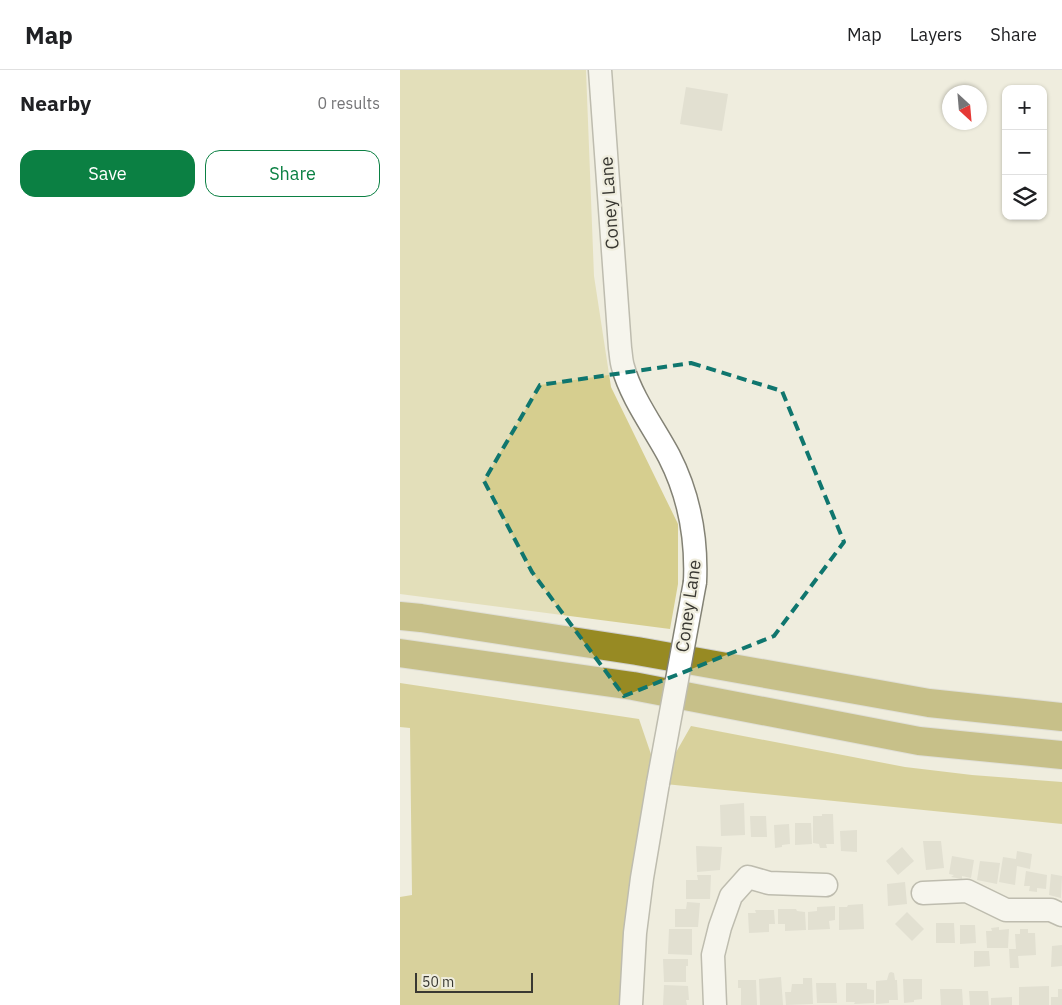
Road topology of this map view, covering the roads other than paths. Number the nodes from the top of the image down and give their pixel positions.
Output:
1 (600, 70) edge
2 (400, 616) edge
3 (400, 653) edge
4 (1062, 717) edge
5 (1062, 755) edge
6 (826, 884) dead end
7 (923, 893) dead end
8 (1062, 916) edge
9 (631, 1005) edge
10 (715, 1005) edge

1 - 9 street, Coney Lane, bridge
2 - 4 highway
3 - 5 highway
6 - 10 street
7 - 8 street

